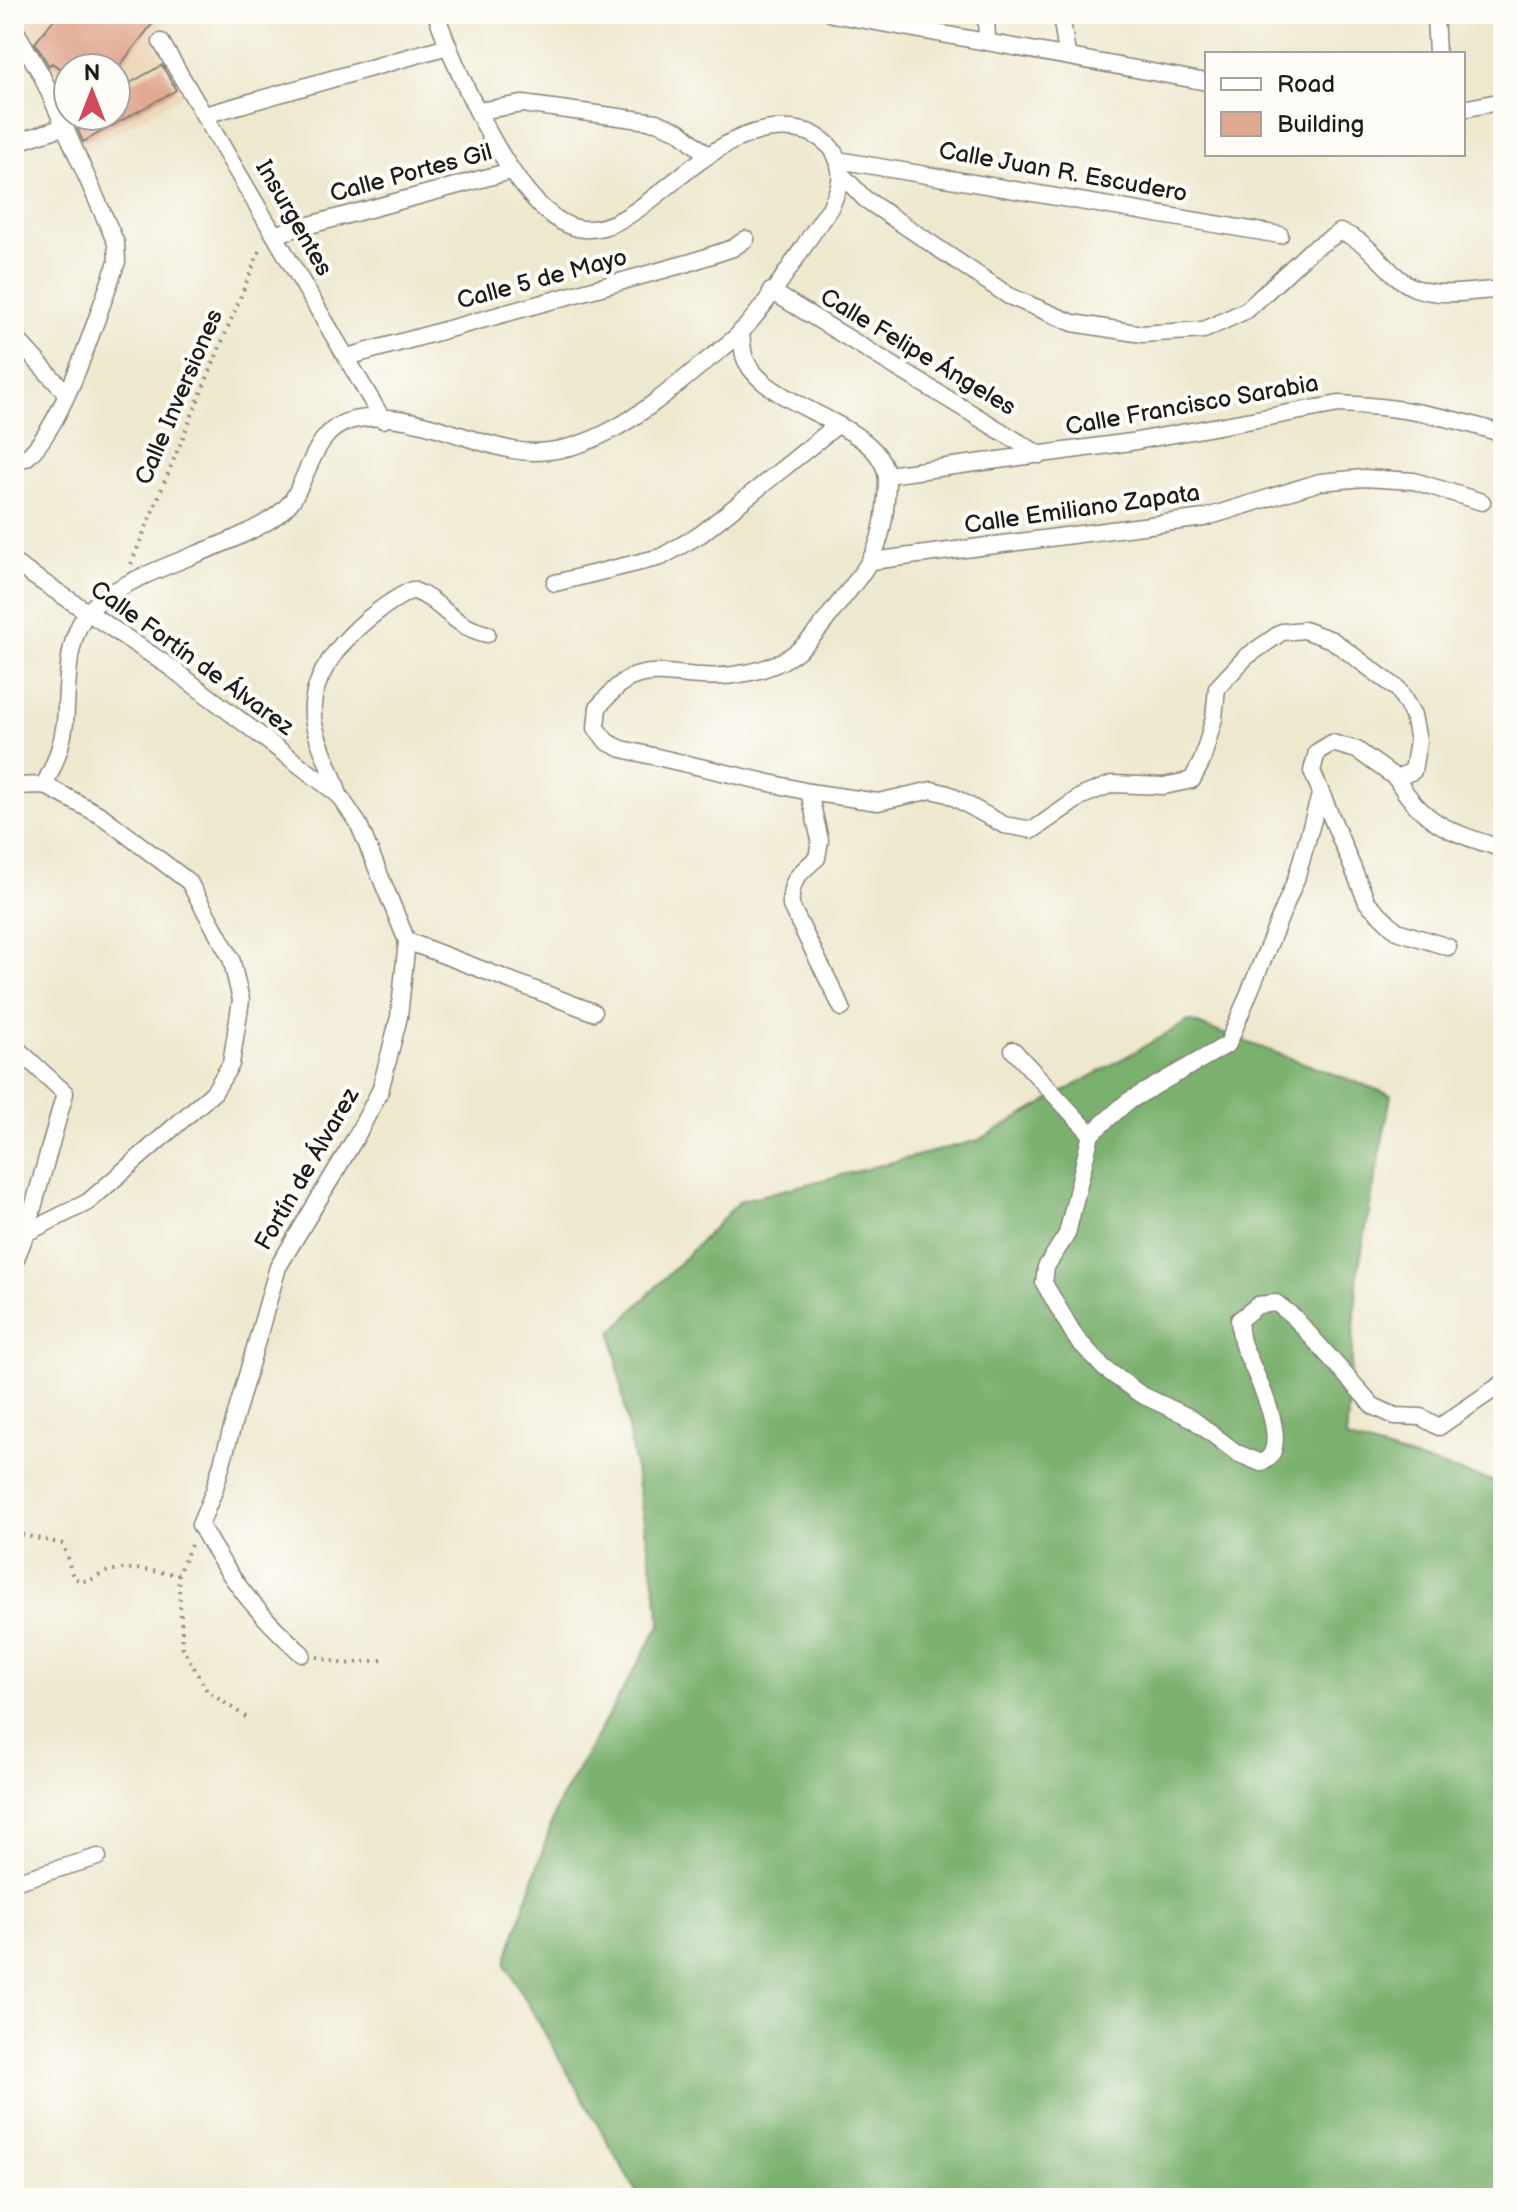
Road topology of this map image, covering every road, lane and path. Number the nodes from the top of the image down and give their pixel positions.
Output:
1 (436, 14) edge
2 (832, 14) edge
3 (986, 14) edge
4 (1061, 14) edge
5 (1435, 14) edge
6 (14, 28) edge
7 (987, 41) junction
8 (161, 42) dead end
9 (448, 46) junction
10 (1437, 52) edge
11 (1067, 55) junction
12 (1205, 82) edge
13 (52, 100) edge
14 (1503, 101) edge
15 (1465, 109) edge
16 (478, 111) junction
17 (205, 115) junction
18 (52, 131) edge
19 (69, 132) edge
20 (14, 143) edge
21 (706, 154) junction
22 (840, 168) junction
23 (511, 171) junction
24 (276, 234) junction
25 (1280, 235) dead end
26 (746, 239) dead end
27 (1503, 289) edge
28 (771, 291) junction
29 (741, 331) junction
30 (14, 336) edge
31 (347, 357) junction
32 (66, 393) junction
33 (383, 420) junction
34 (836, 426) junction
35 (1503, 434) edge
36 (1040, 455) junction
37 (14, 456) edge
38 (887, 475) junction
39 (1482, 502) dead end
40 (872, 561) junction
41 (14, 563) edge
42 (130, 583) junction
43 (555, 583) dead end
44 (88, 612) junction
45 (487, 634) dead end
46 (1396, 778) junction
47 (44, 785) junction
48 (14, 786) edge
49 (809, 792) junction
50 (339, 795) junction
51 (1320, 795) junction
52 (1503, 849) edge
53 (407, 941) junction
54 (1448, 947) dead end
55 (842, 1008) dead end
56 (593, 1012) dead end
57 (14, 1046) edge
58 (1013, 1050) dead end
59 (1091, 1134) junction
60 (26, 1233) junction
61 (14, 1264) edge
62 (1503, 1383) edge
63 (200, 1525) junction
64 (14, 1533) edge
65 (178, 1574) junction
66 (302, 1654) joint
67 (382, 1660) dead end
68 (246, 1717) dead end
69 (98, 1857) dead end
70 (14, 1882) edge

1 - 9 street
2 - 7 street
3 - 7 street
4 - 11 street
5 - 10 street
6 - 13 street
7 - 11 street
8 - 17 street, Insurgentes
9 - 16 street
9 - 17 street
11 - 12 street
14 - 15 street
16 - 21 street
16 - 23 street
17 - 24 street, Insurgentes
18 - 20 street
19 - 32 street
21 - 22 street
21 - 23 street
22 - 25 street, Calle Juan R. Escudero
22 - 27 street
22 - 28 street
23 - 24 street, Calle Portes Gil
24 - 31 street, Insurgentes
24 - 42 path, Calle Inversiones
26 - 31 street, Calle 5 de Mayo
28 - 29 street
28 - 36 street, Calle Felipe Ángeles
29 - 33 street
29 - 34 street
30 - 32 street
31 - 33 street, Insurgentes
32 - 37 street
33 - 42 street
34 - 38 street
34 - 43 street
35 - 36 street, Calle Francisco Sarabia
36 - 38 street, Calle Francisco Sarabia
38 - 40 street
39 - 40 street, Calle Emiliano Zapata
40 - 49 street
41 - 44 street, Calle Fortín de Álvarez
42 - 44 street
44 - 47 street
44 - 50 street, Calle Fortín de Álvarez
45 - 50 street
46 - 49 street
46 - 51 street
46 - 52 street
47 - 48 street
47 - 60 street
49 - 55 street
50 - 53 street, Fortín de Álvarez
51 - 54 street
51 - 59 street
53 - 56 street
53 - 63 street, Fortín de Álvarez
57 - 60 street
58 - 59 street
59 - 62 street
60 - 61 street
63 - 65 path
63 - 66 street
64 - 65 path
65 - 68 path
66 - 67 path
69 - 70 street

